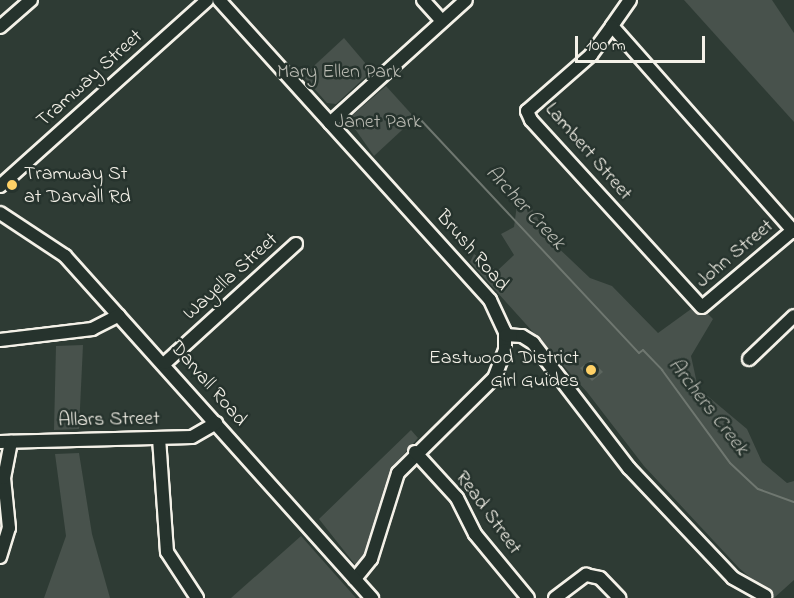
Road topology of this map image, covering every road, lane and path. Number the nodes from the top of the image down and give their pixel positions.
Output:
1 (31, 0) edge
2 (207, 0) edge
3 (219, 0) edge
4 (423, 0) edge
5 (466, 0) edge
6 (630, 0) edge
7 (442, 21) junction
8 (612, 26) junction
9 (0, 27) edge
10 (330, 123) junction
11 (0, 186) edge
12 (0, 213) edge
13 (793, 232) edge
14 (296, 244) dead end
15 (702, 307) joint
16 (119, 315) junction
17 (794, 316) edge
18 (506, 335) junction
19 (0, 339) edge
20 (748, 358) dead end
21 (165, 363) junction
22 (216, 423) junction
23 (159, 438) junction
24 (6, 442) edge
25 (415, 452) junction
26 (2, 483) edge
27 (0, 557) edge
28 (355, 579) junction
29 (765, 596) dead end
30 (197, 598) edge
31 (372, 598) edge
32 (528, 598) edge
33 (555, 598) edge
34 (619, 598) edge

1 - 9 street
2 - 11 street, Tramway Street
3 - 10 street, Brush Road
4 - 7 street
5 - 7 street
6 - 8 street
7 - 10 street
8 - 13 street
8 - 15 street, Lambert Street
10 - 18 street, Brush Road
12 - 16 street, Darvall Road
13 - 15 street, John Street
14 - 21 street, Wayella Street
16 - 19 street
16 - 21 street, Darvall Road
17 - 20 street
18 - 25 street
18 - 29 street
21 - 22 street, Darvall Road
22 - 23 street, Allars Street
22 - 28 street, Darvall Road
23 - 24 street, Allars Street
23 - 30 street
24 - 26 street
25 - 28 street
25 - 32 street, Read Street
26 - 27 street
28 - 31 street, Darvall Road
33 - 34 street

